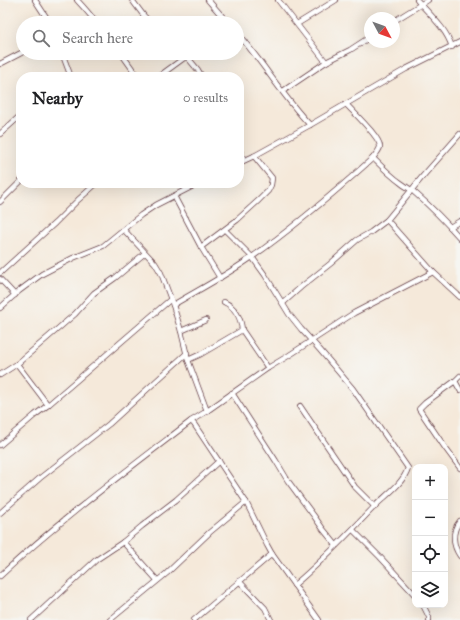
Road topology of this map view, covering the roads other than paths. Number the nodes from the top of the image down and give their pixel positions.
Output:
1 (35, 0) edge
2 (77, 0) edge
3 (132, 0) edge
4 (208, 0) edge
5 (278, 0) edge
6 (336, 0) edge
7 (417, 0) edge
8 (428, 0) edge
9 (421, 5) junction
10 (45, 16) edge
11 (92, 16) edge
12 (144, 16) edge
13 (222, 16) edge
14 (400, 17) edge
15 (297, 24) junction
16 (364, 41) edge
17 (244, 42) edge
18 (460, 42) edge
19 (452, 47) junction
20 (16, 56) edge
21 (65, 60) edge
22 (126, 60) edge
23 (182, 60) edge
24 (190, 60) edge
25 (326, 62) junction
26 (0, 64) edge
27 (69, 72) edge
28 (134, 72) edge
29 (169, 72) edge
30 (199, 72) edge
31 (282, 91) junction
32 (346, 104) junction
33 (16, 119) edge
34 (310, 125) junction
35 (0, 134) edge
36 (460, 134) edge
37 (254, 156) junction
38 (373, 158) junction
39 (244, 160) edge
40 (16, 186) edge
41 (91, 188) edge
42 (189, 188) edge
43 (412, 190) junction
44 (174, 196) junction
45 (0, 202) edge
46 (387, 220) junction
47 (460, 221) edge
48 (450, 226) junction
49 (124, 230) junction
50 (225, 230) junction
51 (460, 238) edge
52 (201, 247) junction
53 (145, 253) junction
54 (252, 257) junction
55 (433, 272) junction
56 (0, 273) edge
57 (220, 278) junction
58 (0, 279) edge
59 (15, 295) junction
60 (460, 297) edge
61 (171, 299) junction
62 (224, 302) dead end
63 (283, 303) junction
64 (173, 305) junction
65 (0, 308) edge
66 (206, 320) dead end
67 (242, 330) junction
68 (181, 331) junction
69 (311, 341) junction
70 (186, 353) junction
71 (188, 360) junction
72 (17, 364) junction
73 (268, 368) junction
74 (0, 375) edge
75 (460, 376) edge
76 (455, 381) junction
77 (460, 390) edge
78 (232, 393) junction
79 (48, 405) junction
80 (300, 406) dead end
81 (207, 411) junction
82 (191, 421) junction
83 (0, 445) edge
84 (219, 461) junction
85 (460, 468) edge
86 (246, 502) junction
87 (375, 507) junction
88 (0, 512) edge
89 (460, 521) edge
90 (353, 530) junction
91 (123, 542) junction
92 (336, 546) junction
93 (272, 554) junction
94 (460, 556) edge
95 (0, 576) edge
96 (157, 580) junction
97 (239, 581) junction
98 (294, 585) junction
99 (412, 592) edge
100 (424, 608) edge
101 (31, 620) edge
102 (110, 620) edge
103 (194, 620) edge
104 (271, 620) edge
105 (319, 620) edge
106 (429, 620) edge

1 - 10 street
2 - 11 street
3 - 12 street
4 - 13 street
5 - 15 street
6 - 15 street
7 - 9 street
8 - 9 street
9 - 14 street
9 - 19 street
15 - 25 street
16 - 25 street
17 - 31 street
18 - 19 street
19 - 32 street
20 - 26 street
21 - 27 street
22 - 28 street
23 - 29 street
24 - 30 street
25 - 31 street
31 - 34 street
32 - 34 street
32 - 38 street
33 - 35 street
34 - 37 street
36 - 43 street
37 - 39 street
37 - 50 street
38 - 43 street
38 - 54 street
40 - 45 street
41 - 56 street
42 - 44 street
43 - 46 street
43 - 48 street
44 - 49 street
44 - 52 street
46 - 55 street
46 - 63 street
47 - 48 street
48 - 51 street
49 - 53 street
49 - 59 street
50 - 52 street
50 - 54 street
52 - 57 street
53 - 61 street
53 - 72 street
54 - 57 street
54 - 63 street
55 - 60 street
55 - 69 street
57 - 64 street
58 - 59 street
59 - 65 street
61 - 64 street
61 - 79 street
62 - 67 street
63 - 69 street
64 - 68 street
66 - 68 street
67 - 71 street
67 - 73 street
68 - 70 street
69 - 73 street
69 - 87 street
70 - 71 street
70 - 88 street
71 - 81 street
72 - 74 street
72 - 79 street
73 - 78 street
75 - 76 street
76 - 77 street
76 - 85 street
78 - 81 street
78 - 92 street
79 - 83 street
80 - 87 street
81 - 82 street
82 - 84 street
82 - 95 street
84 - 86 street
84 - 91 street
86 - 93 street
86 - 96 street
87 - 90 street
89 - 94 street
90 - 92 street
90 - 99 street
91 - 96 street
91 - 101 street
92 - 98 street
93 - 97 street
93 - 98 street
96 - 102 street
97 - 103 street
97 - 104 street
98 - 105 street
100 - 106 street

